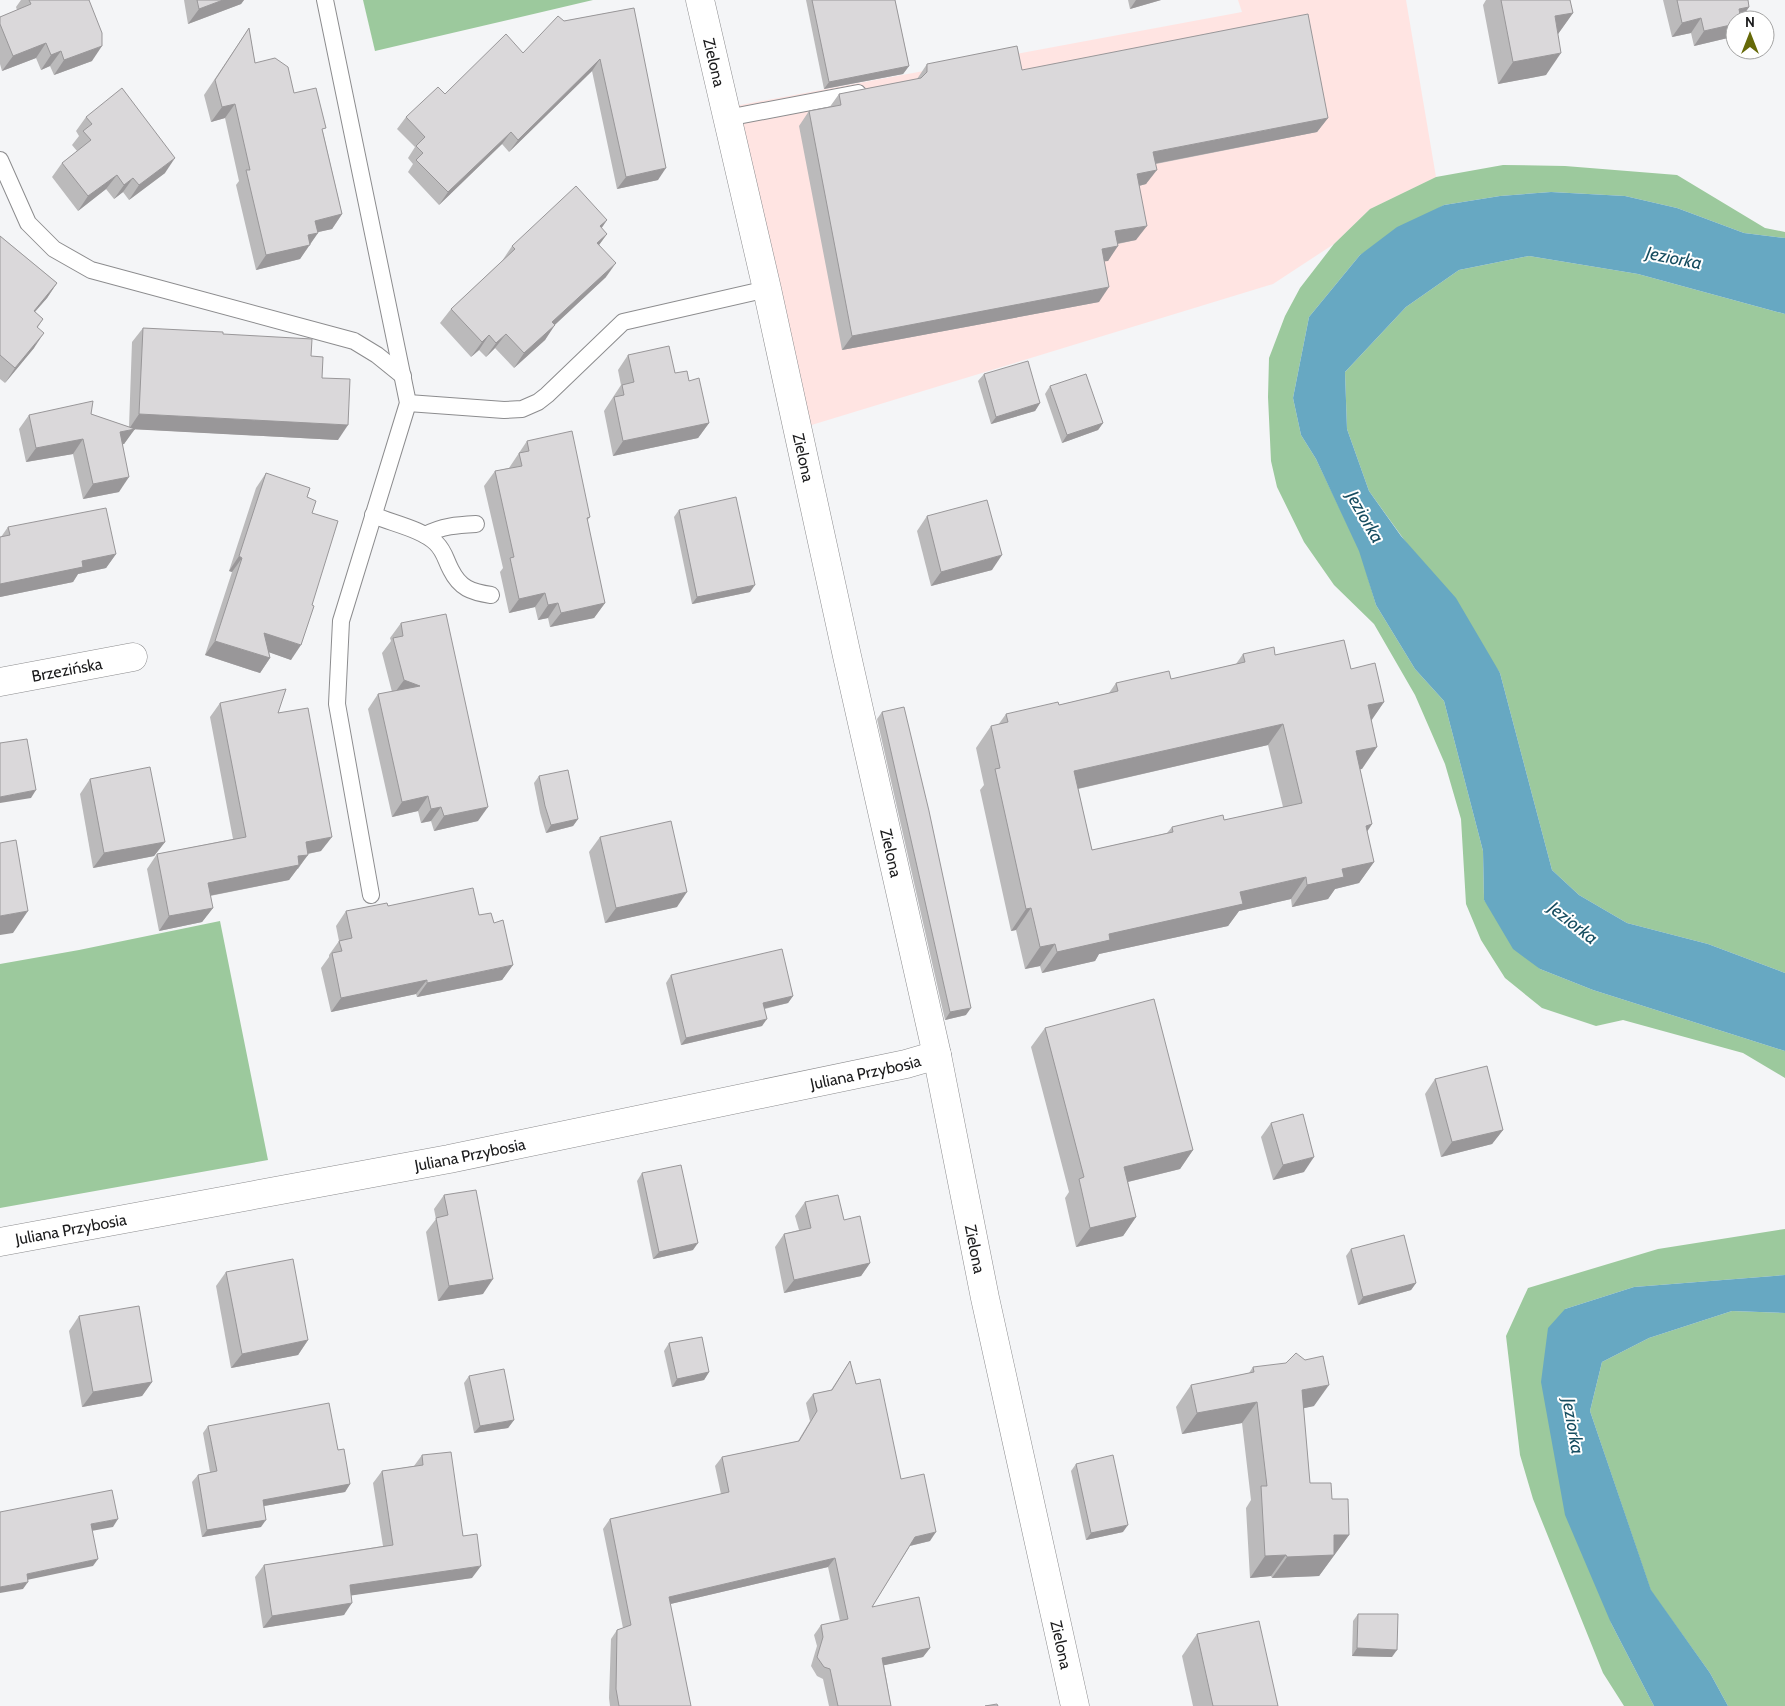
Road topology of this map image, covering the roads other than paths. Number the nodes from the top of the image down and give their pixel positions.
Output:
1 (325, 0) edge
2 (700, 0) edge
3 (870, 90) edge
4 (727, 118) junction
5 (0, 160) edge
6 (767, 290) junction
7 (403, 376) junction
8 (408, 403) junction
9 (373, 516) junction
10 (476, 524) dead end
11 (425, 535) junction
12 (491, 595) dead end
13 (133, 657) dead end
14 (0, 682) edge
15 (371, 895) dead end
16 (937, 1058) junction
17 (0, 1242) edge
18 (1076, 1706) edge

1 - 7 lane
2 - 4 street, Zielona
3 - 4 lane
4 - 6 street, Zielona
5 - 7 lane
6 - 8 lane
6 - 16 street, Zielona
7 - 8 lane
8 - 9 lane
9 - 11 lane
9 - 15 lane
10 - 11 lane
11 - 12 lane
13 - 14 street, Brzezińska
16 - 17 street, Juliana Przybosia
16 - 18 street, Zielona

